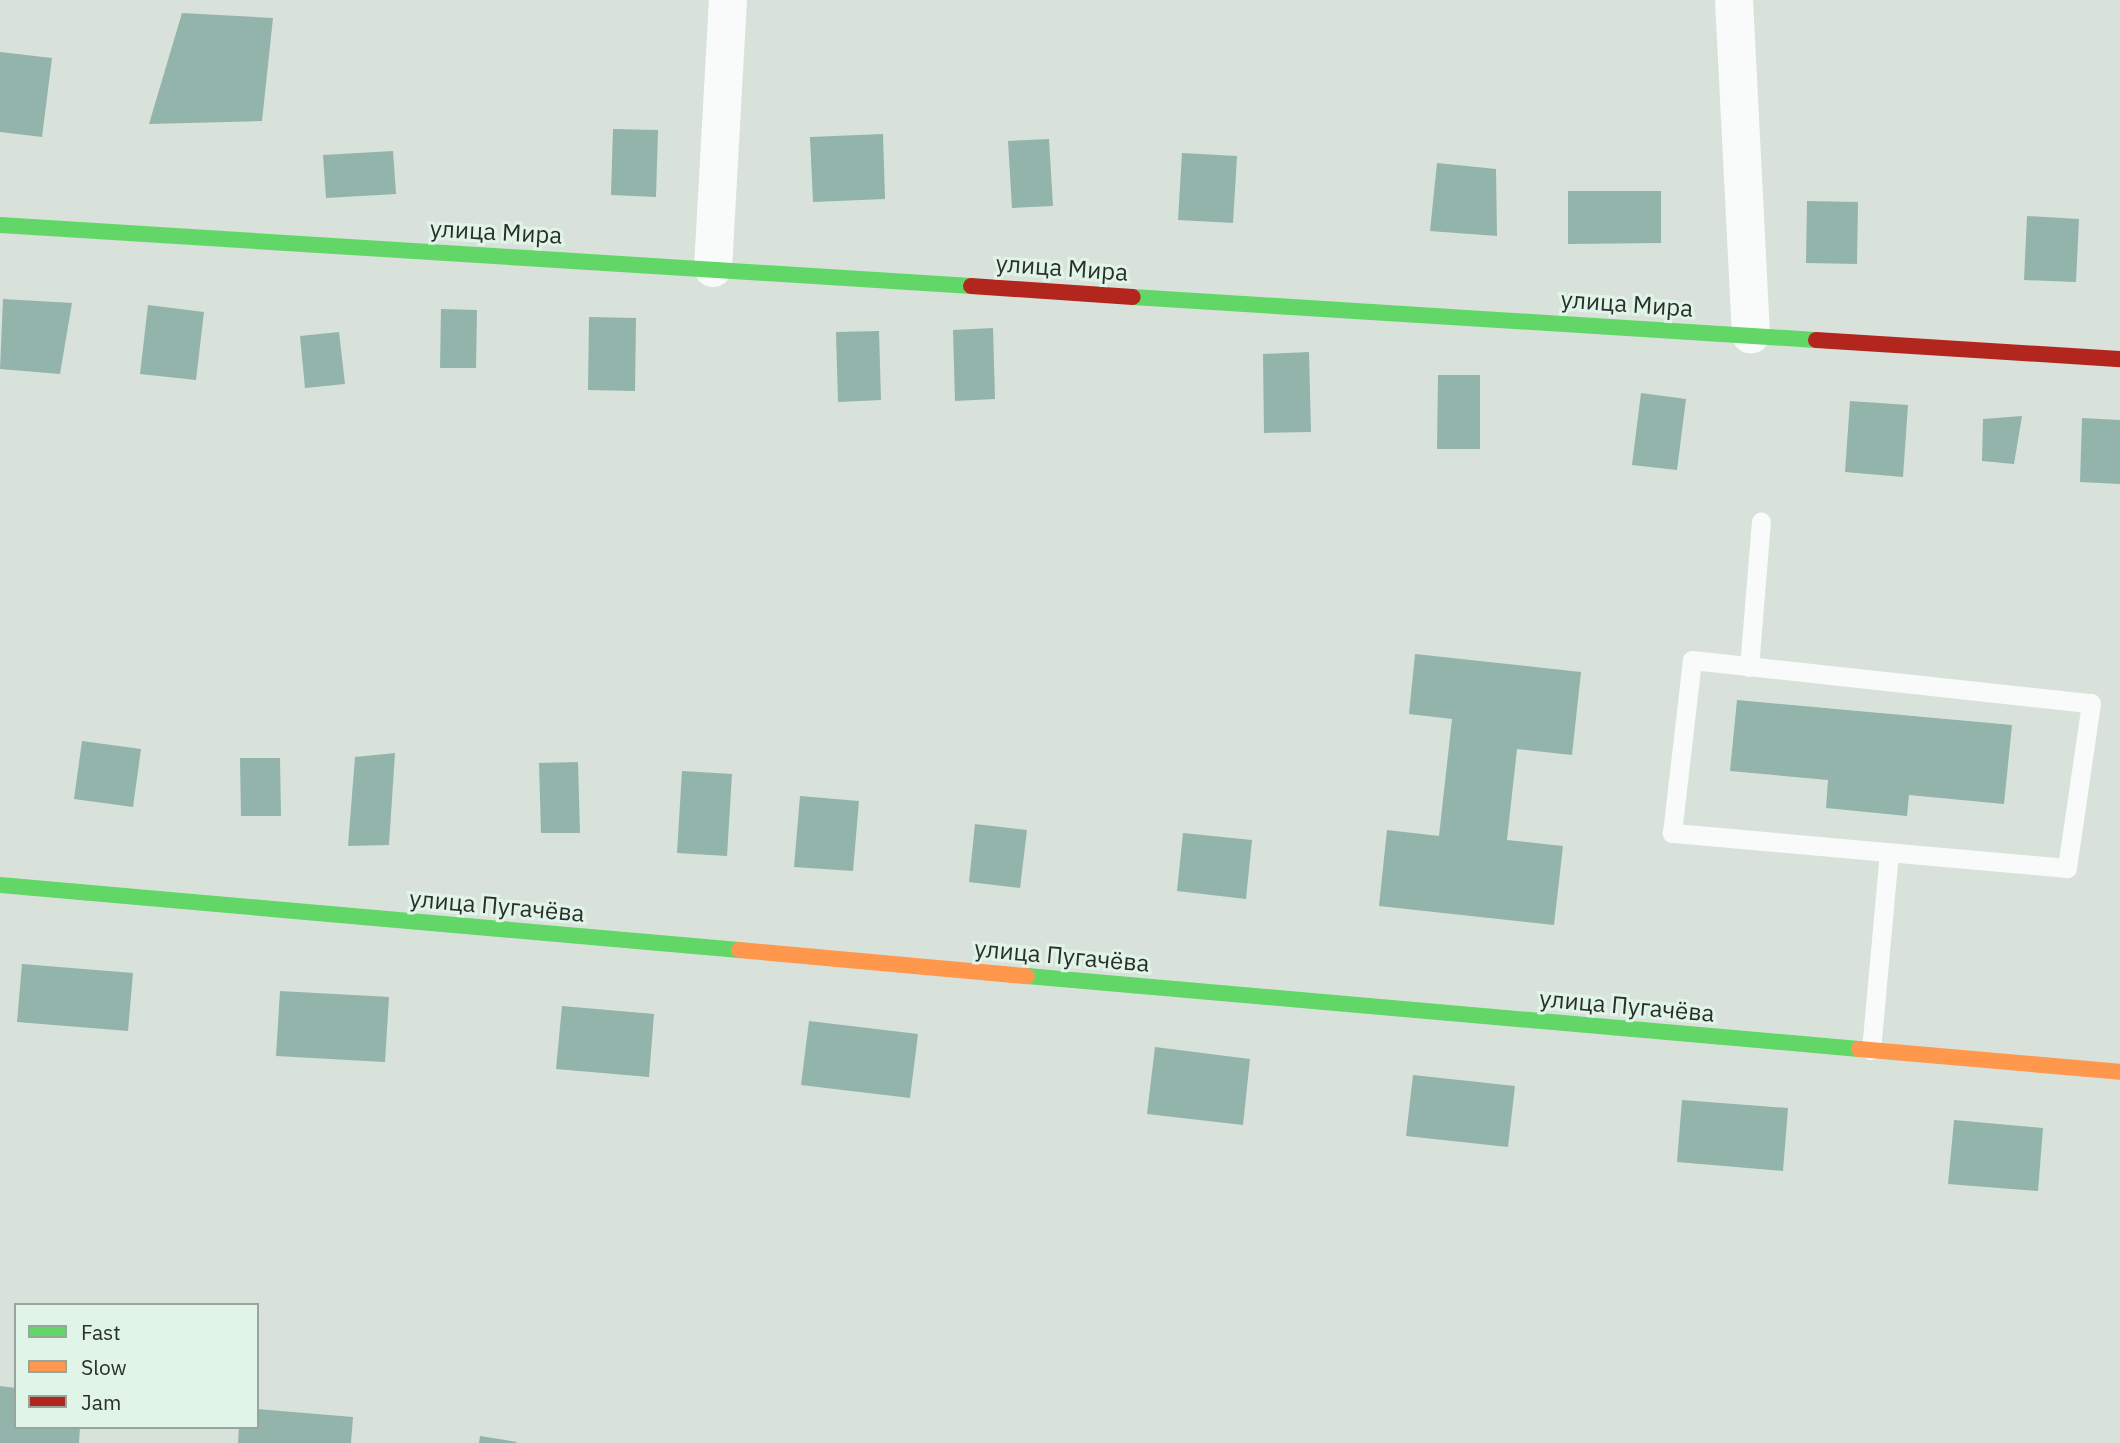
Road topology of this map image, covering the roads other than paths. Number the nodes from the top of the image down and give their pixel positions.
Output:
1 (728, 0) edge
2 (1734, 0) edge
3 (0, 225) edge
4 (713, 268) junction
5 (1751, 335) junction
6 (2120, 359) edge
7 (1761, 522) dead end
8 (1749, 667) junction
9 (1889, 852) junction
10 (0, 886) edge
11 (1871, 1050) junction
12 (2120, 1072) edge

1 - 4 street
2 - 5 street
3 - 4 street, улица Мира
4 - 5 street, улица Мира
5 - 6 street, улица Мира
7 - 8 lane
8 - 9 lane
8 - 9 lane
9 - 11 lane
10 - 11 street, улица Пугачёва
11 - 12 street, улица Пугачёва

